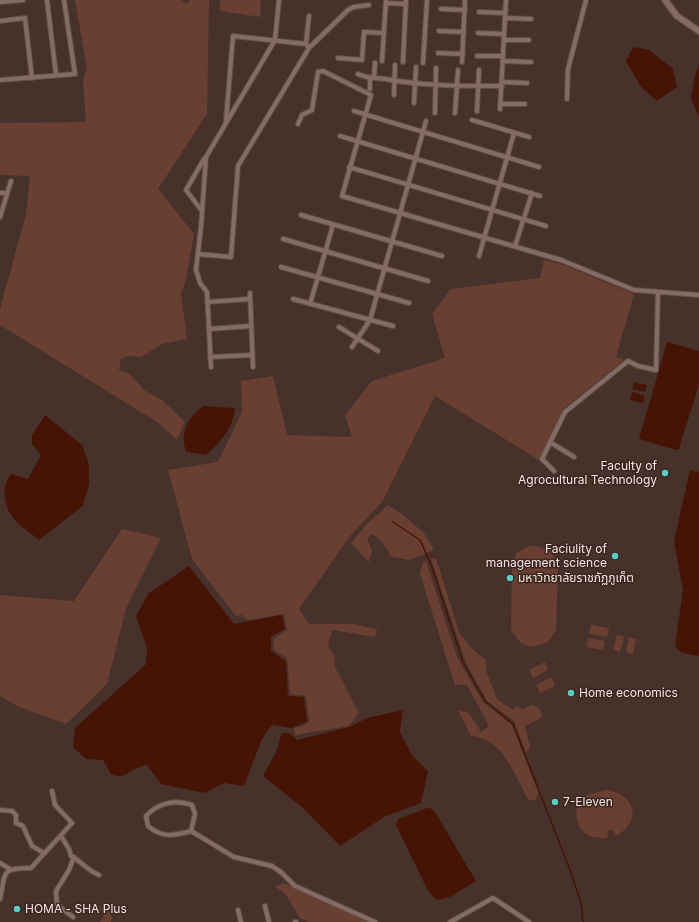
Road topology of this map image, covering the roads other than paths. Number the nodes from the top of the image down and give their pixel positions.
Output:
1 (23, 0) edge
2 (47, 0) edge
3 (64, 0) edge
4 (278, 0) edge
5 (427, 0) edge
6 (465, 0) edge
7 (506, 0) edge
8 (586, 0) edge
9 (664, 0) edge
10 (0, 2) edge
11 (386, 2) edge
12 (406, 2) edge
13 (369, 5) dead end
14 (440, 9) dead end
15 (465, 10) junction
16 (479, 12) dead end
17 (309, 16) dead end
18 (505, 16) junction
19 (531, 19) dead end
20 (0, 21) edge
21 (439, 31) dead end
22 (699, 31) edge
23 (464, 32) junction
24 (384, 33) junction
25 (478, 34) dead end
26 (504, 34) junction
27 (275, 40) junction
28 (504, 40) junction
29 (529, 40) dead end
30 (306, 44) junction
31 (309, 48) junction
32 (438, 53) dead end
33 (462, 54) junction
34 (477, 56) dead end
35 (503, 56) junction
36 (338, 58) dead end
37 (382, 61) dead end
38 (503, 61) junction
39 (403, 62) dead end
40 (462, 62) dead end
41 (531, 62) dead end
42 (375, 63) dead end
43 (423, 63) dead end
44 (395, 65) dead end
45 (416, 67) dead end
46 (436, 68) dead end
47 (458, 70) dead end
48 (479, 70) dead end
49 (358, 74) dead end
50 (56, 75) junction
51 (32, 78) junction
52 (372, 78) junction
53 (0, 80) edge
54 (394, 81) junction
55 (415, 83) junction
56 (527, 83) dead end
57 (435, 84) junction
58 (502, 84) junction
59 (456, 86) junction
60 (478, 86) junction
61 (370, 89) dead end
62 (394, 95) dead end
63 (566, 99) dead end
64 (414, 103) dead end
65 (501, 104) junction
66 (525, 104) dead end
67 (500, 109) dead end
68 (354, 111) dead end
69 (477, 112) dead end
70 (435, 113) dead end
71 (455, 113) dead end
72 (365, 115) junction
73 (472, 120) dead end
74 (426, 121) dead end
75 (225, 124) junction
76 (298, 124) dead end
77 (423, 132) junction
78 (514, 132) junction
79 (340, 136) dead end
80 (529, 137) dead end
81 (357, 141) junction
82 (206, 157) junction
83 (415, 158) junction
84 (507, 158) junction
85 (349, 167) junction
86 (539, 167) dead end
87 (11, 181) dead end
88 (500, 184) junction
89 (408, 185) junction
90 (0, 193) edge
91 (7, 193) junction
92 (532, 193) junction
93 (540, 196) dead end
94 (492, 209) junction
95 (202, 211) junction
96 (400, 213) junction
97 (301, 215) dead end
98 (0, 217) edge
99 (524, 219) junction
100 (333, 225) junction
101 (546, 226) dead end
102 (484, 237) junction
103 (283, 239) dead end
104 (392, 242) junction
105 (515, 246) junction
106 (325, 251) junction
107 (198, 254) junction
108 (442, 256) dead end
109 (479, 256) dead end
110 (281, 267) dead end
111 (384, 269) junction
112 (318, 277) junction
113 (428, 281) dead end
114 (658, 292) junction
115 (250, 293) dead end
116 (377, 294) junction
117 (699, 295) edge
118 (250, 299) junction
119 (293, 299) dead end
120 (207, 302) junction
121 (409, 303) dead end
122 (310, 304) junction
123 (370, 320) junction
124 (251, 326) junction
125 (393, 326) dead end
126 (339, 327) dead end
127 (209, 329) junction
128 (358, 338) junction
129 (352, 346) dead end
130 (378, 351) dead end
131 (252, 355) junction
132 (210, 357) junction
133 (211, 367) dead end
134 (253, 367) dead end
135 (550, 442) junction
136 (574, 457) dead end
137 (554, 472) dead end
138 (52, 791) dead end
139 (0, 810) edge
140 (191, 831) junction
141 (61, 836) junction
142 (44, 854) junction
143 (74, 857) junction
144 (0, 863) edge
145 (10, 869) junction
146 (99, 875) dead end
147 (0, 899) edge
148 (264, 906) dead end
149 (238, 910) dead end
150 (73, 916) dead end
151 (241, 922) edge
152 (269, 922) edge
153 (375, 922) edge
154 (450, 922) edge
155 (529, 922) edge

1 - 10 street
2 - 50 street
3 - 50 street
4 - 27 street
5 - 43 street
6 - 15 street
7 - 18 street
8 - 63 street
9 - 22 street
11 - 12 street
11 - 24 street
12 - 39 street
13 - 31 street
14 - 15 street
15 - 23 street
16 - 18 street
17 - 30 street
18 - 19 street
18 - 26 street
20 - 51 street
21 - 23 street
23 - 33 street
24 - 36 street
24 - 37 street
25 - 26 street
26 - 28 street
27 - 30 street
27 - 75 street
27 - 75 street
28 - 29 street
28 - 35 street
30 - 31 street
31 - 107 street
32 - 33 street
33 - 40 street
34 - 35 street
35 - 38 street
38 - 41 street
38 - 58 street
42 - 52 street
44 - 54 street
45 - 55 street
46 - 57 street
47 - 59 street
48 - 60 street
49 - 52 street
50 - 51 street
51 - 53 street
52 - 54 street
52 - 61 street
54 - 55 street
54 - 62 street
55 - 57 street
55 - 64 street
56 - 58 street
57 - 59 street
57 - 70 street
58 - 60 street
58 - 65 street
59 - 60 street
59 - 71 street
60 - 69 street
65 - 66 street
65 - 67 street
68 - 72 street
72 - 76 street
72 - 77 street
72 - 81 street
73 - 78 street
74 - 77 street
75 - 82 street
77 - 83 street
77 - 84 street
78 - 80 street
78 - 84 street
79 - 81 street
81 - 83 street
81 - 85 street
82 - 95 street
82 - 95 street
83 - 88 street
83 - 89 street
84 - 86 street
84 - 88 street
85 - 89 street
85 - 96 street
87 - 91 street
88 - 92 street
88 - 94 street
89 - 94 street
89 - 96 street
90 - 91 street
91 - 98 street
92 - 93 street
92 - 99 street
94 - 99 street
94 - 102 street
95 - 107 street
96 - 102 street
96 - 104 street
97 - 100 street
99 - 101 street
99 - 105 street
100 - 104 street
100 - 106 street
102 - 105 street
102 - 109 street
103 - 106 street
104 - 108 street
104 - 111 street
105 - 114 street
106 - 111 street
106 - 112 street
107 - 120 street
110 - 112 street
111 - 113 street
111 - 116 street
112 - 116 street
112 - 122 street
114 - 117 street
114 - 135 street
115 - 118 street
116 - 121 street
116 - 123 street
118 - 120 street
118 - 124 street
119 - 122 street
120 - 127 street
122 - 123 street
123 - 125 street
123 - 128 street
124 - 127 street
124 - 131 street
126 - 128 street
127 - 132 street
128 - 129 street
128 - 130 street
131 - 132 street
131 - 134 street
132 - 133 street
135 - 136 street
135 - 137 street
138 - 141 street
139 - 142 street
140 - 140 street
140 - 153 street
141 - 142 street
141 - 143 street
142 - 145 street
143 - 146 street
143 - 150 street
144 - 145 street
145 - 147 street
148 - 152 street
149 - 151 street
154 - 155 street

